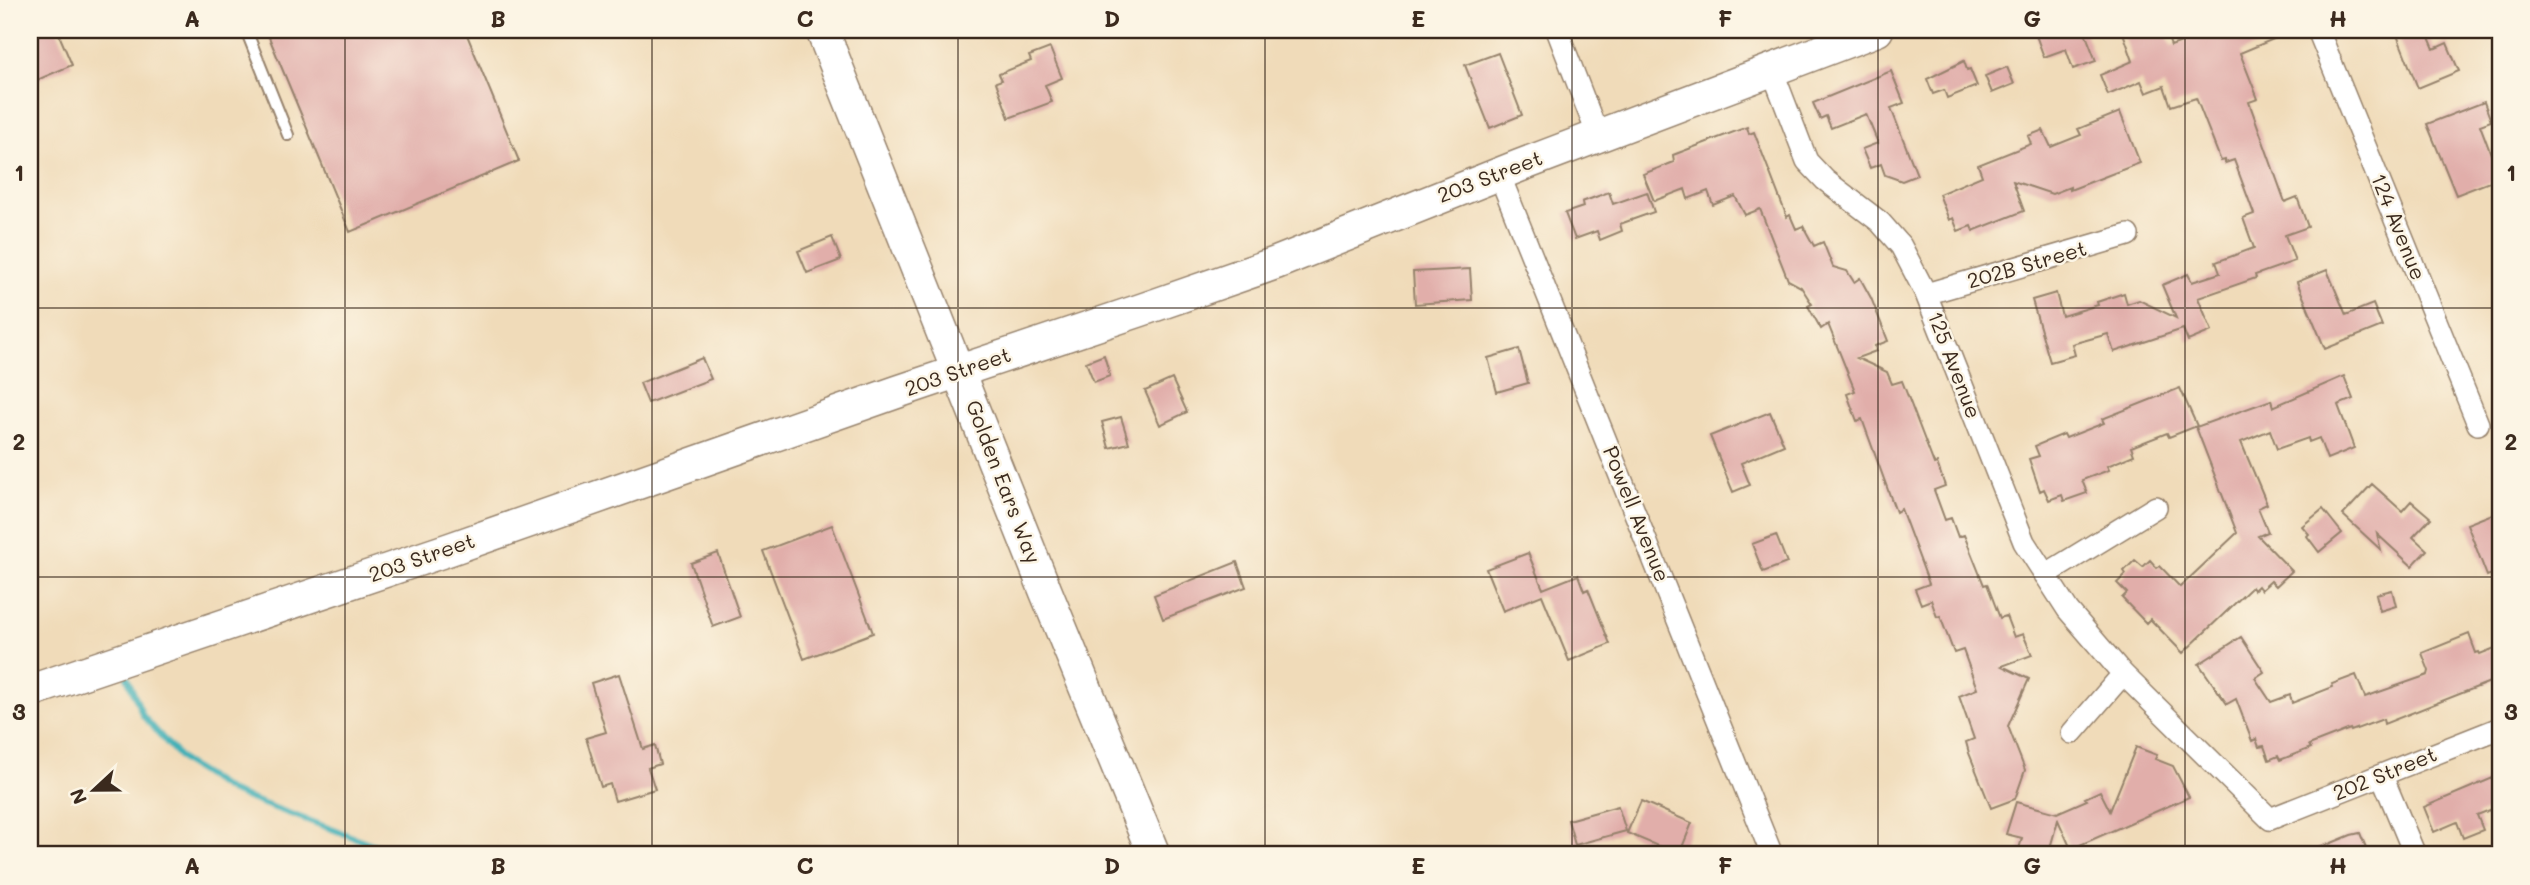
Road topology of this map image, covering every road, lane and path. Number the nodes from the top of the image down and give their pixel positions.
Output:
1 (246, 30) edge
2 (821, 30) edge
3 (1557, 30) edge
4 (1877, 30) edge
5 (2318, 30) edge
6 (1772, 70) junction
7 (288, 135) dead end
8 (1598, 136) junction
9 (1499, 174) junction
10 (2129, 235) dead end
11 (1926, 294) junction
12 (959, 372) junction
13 (2478, 424) dead end
14 (2156, 507) dead end
15 (2045, 575) junction
16 (2123, 674) junction
17 (30, 691) edge
18 (2500, 727) edge
19 (2072, 733) dead end
20 (2382, 776) junction
21 (2270, 819) joint
22 (1154, 855) edge
23 (1772, 855) edge
24 (2415, 855) edge

1 - 7 lane
2 - 12 main road, Golden Ears Way
3 - 8 street
4 - 6 main road, 203 Street
5 - 13 street, 124 Avenue
6 - 8 main road, 203 Street
6 - 11 street, 125 Avenue
8 - 9 main road, 203 Street
9 - 12 main road, 203 Street
9 - 23 street, Powell Avenue
10 - 11 street, 202B Street
11 - 15 street, 125 Avenue
12 - 17 main road, 203 Street
12 - 22 main road, Golden Ears Way
14 - 15 street
15 - 16 street, 125 Avenue
16 - 19 street
16 - 21 street, 125 Avenue
18 - 20 street, 202 Street
20 - 21 street, 202 Street
20 - 24 street

